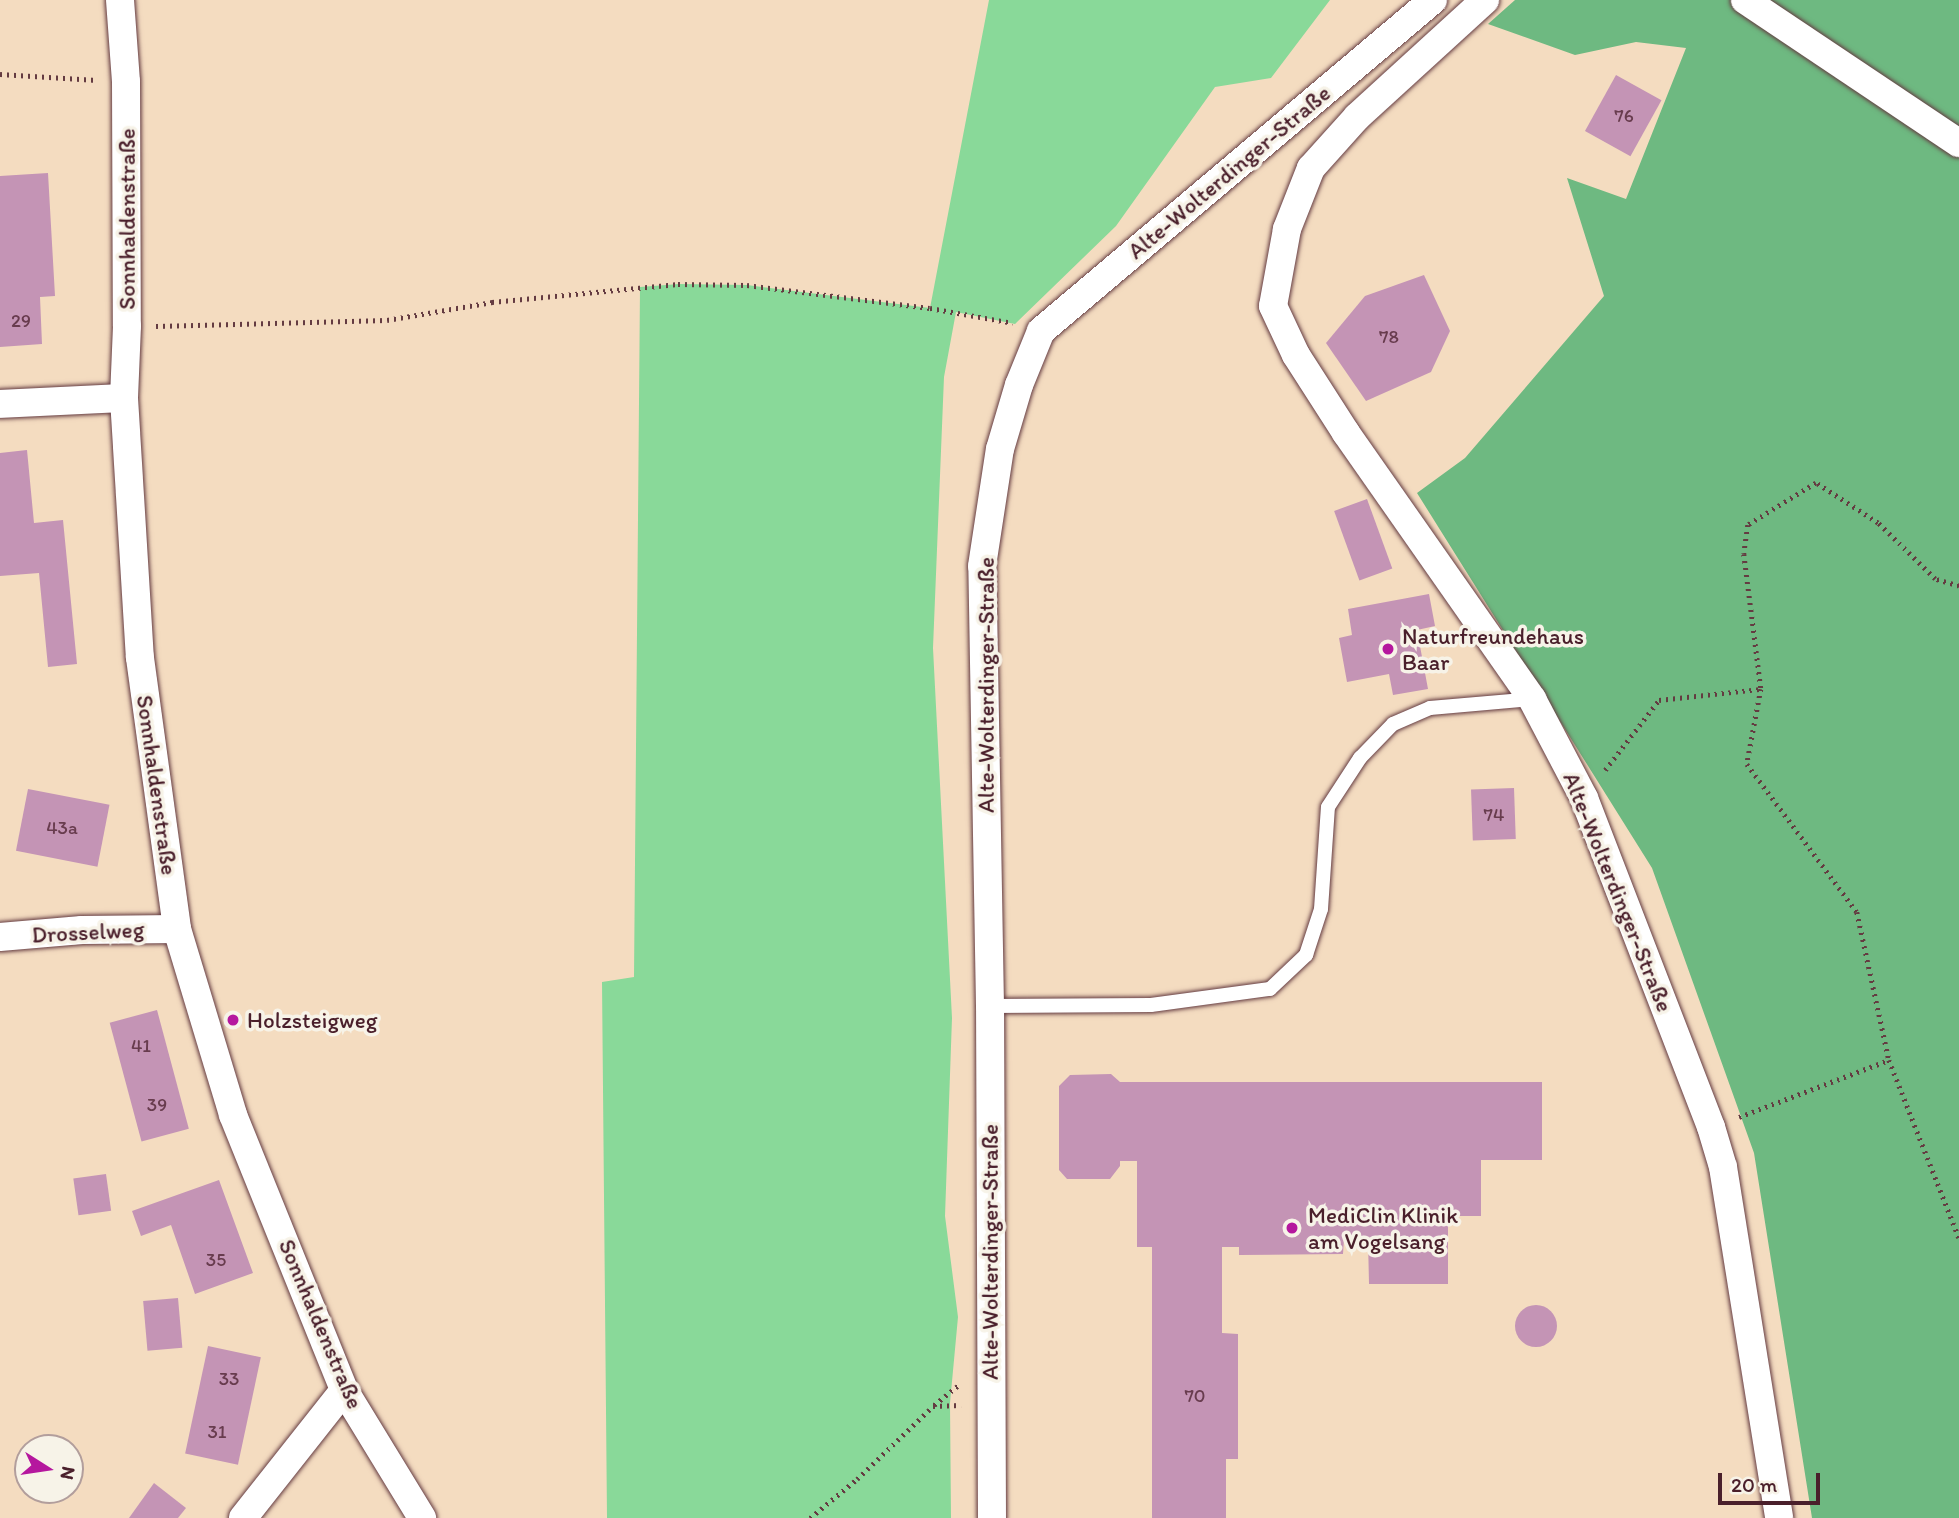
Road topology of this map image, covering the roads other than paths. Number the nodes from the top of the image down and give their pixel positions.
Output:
1 (120, 0) edge
2 (1433, 0) edge
3 (1485, 0) edge
4 (1745, 0) edge
5 (1959, 143) edge
6 (124, 398) junction
7 (0, 404) edge
8 (1532, 699) junction
9 (177, 929) junction
10 (0, 937) edge
11 (989, 1006) junction
12 (344, 1390) junction
13 (243, 1518) edge
14 (422, 1518) edge
15 (992, 1518) edge
16 (1779, 1518) edge

1 - 6 street, Sonnhaldenstraße
2 - 11 street, Alte-Wolterdinger-Straße
3 - 8 street, Alte-Wolterdinger-Straße
4 - 5 street
6 - 7 street
6 - 9 street, Sonnhaldenstraße
8 - 11 lane
8 - 16 street, Alte-Wolterdinger-Straße
9 - 10 street, Drosselweg
9 - 12 street, Sonnhaldenstraße
11 - 15 street, Alte-Wolterdinger-Straße
12 - 13 street
12 - 14 street, Sonnhaldenstraße

